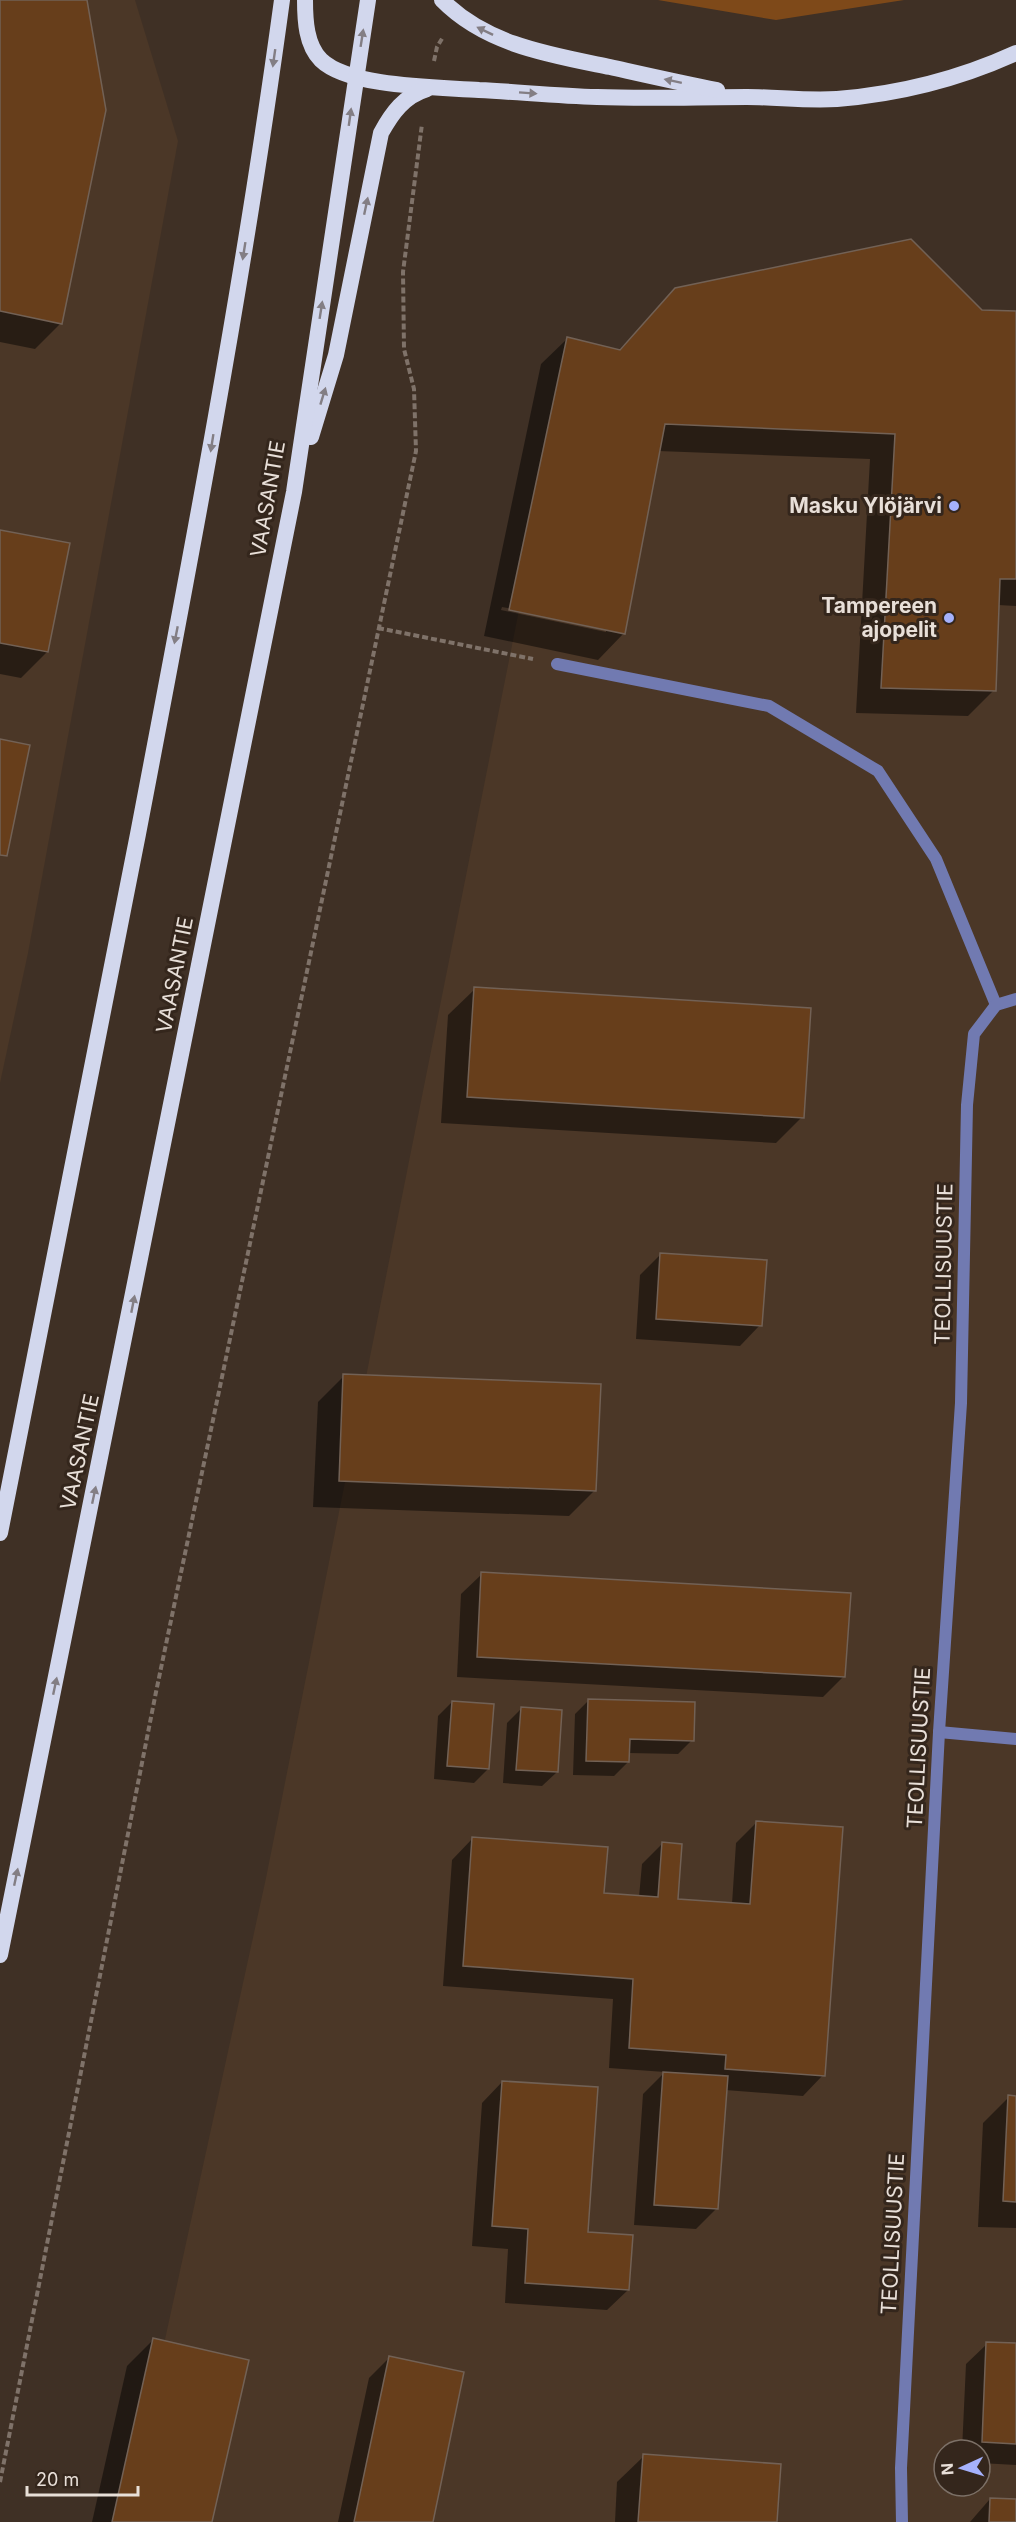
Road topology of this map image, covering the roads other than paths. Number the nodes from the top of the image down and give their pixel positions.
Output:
1 (282, 0) edge
2 (305, 0) edge
3 (368, 0) edge
4 (442, 0) edge
5 (1016, 53) edge
6 (356, 76) junction
7 (427, 89) junction
8 (750, 97) junction
9 (294, 492) junction
10 (557, 664) road end
11 (1016, 999) edge
12 (996, 1005) junction
13 (0, 1533) edge
14 (939, 1732) junction
15 (1016, 1739) edge
16 (0, 1955) edge
17 (902, 2522) edge

1 -> 13 highway
2 - 6 highway
6 -> 3 highway, VAASANTIE
8 -> 4 highway
5 - 8 highway
6 - 7 highway
9 -> 6 highway, VAASANTIE
7 -> 8 highway
9 -> 7 highway
16 -> 9 highway, VAASANTIE
10 - 12 street
11 - 12 street
12 - 14 street, TEOLLISUUSTIE
14 - 15 street
14 - 17 street, TEOLLISUUSTIE

